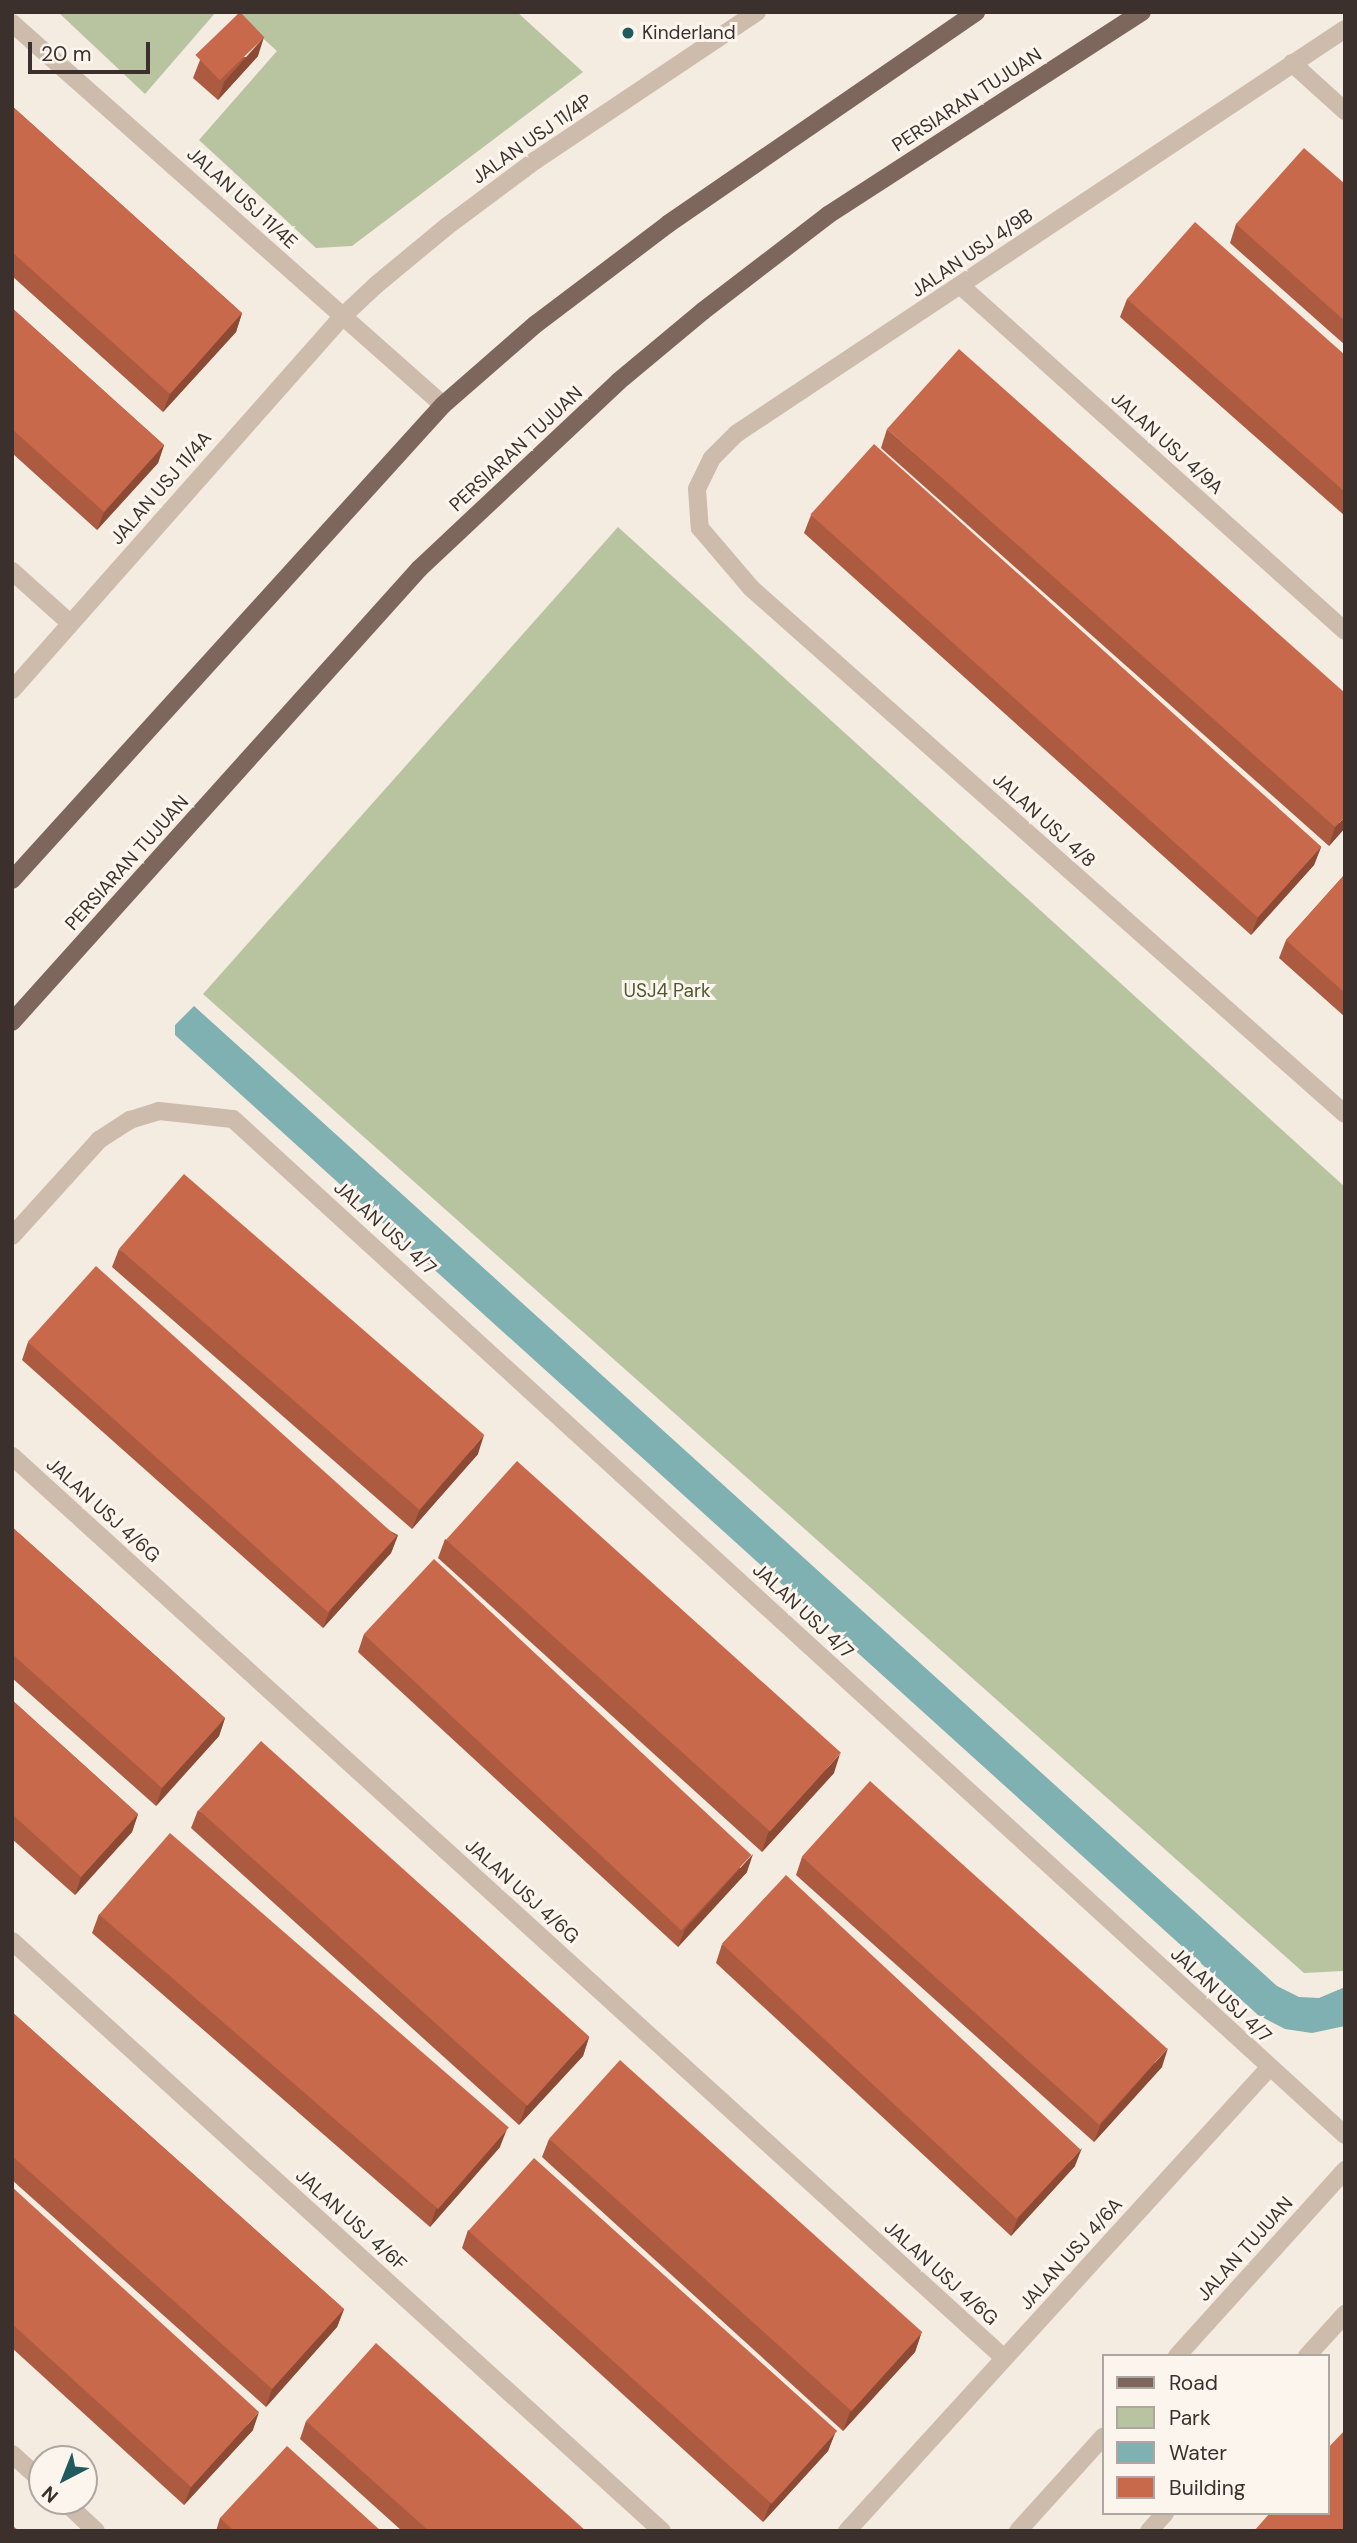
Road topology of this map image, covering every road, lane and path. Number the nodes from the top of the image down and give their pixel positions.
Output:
1 (757, 12) edge
2 (976, 12) edge
3 (1142, 12) edge
4 (12, 23) edge
5 (1345, 29) edge
6 (1292, 63) junction
7 (1345, 111) edge
8 (961, 286) junction
9 (343, 316) junction
10 (443, 405) junction
11 (719, 552) joint
12 (12, 571) edge
13 (70, 623) junction
14 (1345, 631) edge
15 (12, 690) edge
16 (12, 880) edge
17 (12, 1022) edge
18 (1345, 1114) edge
19 (12, 1236) edge
20 (12, 1455) edge
21 (12, 1941) edge
22 (1269, 2068) junction
23 (1345, 2135) edge
24 (1345, 2170) edge
25 (1345, 2314) edge
26 (1179, 2354) edge
27 (1309, 2354) edge
28 (1004, 2358) junction
29 (1102, 2438) edge
30 (12, 2454) edge
31 (28, 2468) edge
32 (79, 2515) edge
33 (1163, 2515) edge
34 (96, 2531) edge
35 (662, 2531) edge
36 (847, 2531) edge
37 (1018, 2531) edge
38 (1149, 2531) edge

1 - 9 street, JALAN USJ 11/4P
2 - 10 main road
3 - 17 main road, PERSIARAN TUJUAN
4 - 9 street, JALAN USJ 11/4E
5 - 6 street, JALAN USJ 4/9B
6 - 7 street
6 - 8 street, JALAN USJ 4/9B
8 - 11 street, JALAN USJ 4/9B
8 - 14 street, JALAN USJ 4/9A
9 - 10 street, JALAN USJ 11/4E
9 - 13 street, JALAN USJ 11/4A
10 - 16 main road
11 - 18 street, JALAN USJ 4/8
12 - 13 street
13 - 15 street, JALAN USJ 11/4A
19 - 22 street, JALAN USJ 4/7
20 - 28 street, JALAN USJ 4/6G
21 - 35 street, JALAN USJ 4/6F
22 - 23 street, JALAN USJ 4/7
22 - 28 street, JALAN USJ 4/6A
24 - 26 street, JALAN TUJUAN
25 - 27 street
28 - 36 street, JALAN USJ 4/6A
29 - 37 street
30 - 31 street
32 - 34 street
33 - 38 street

